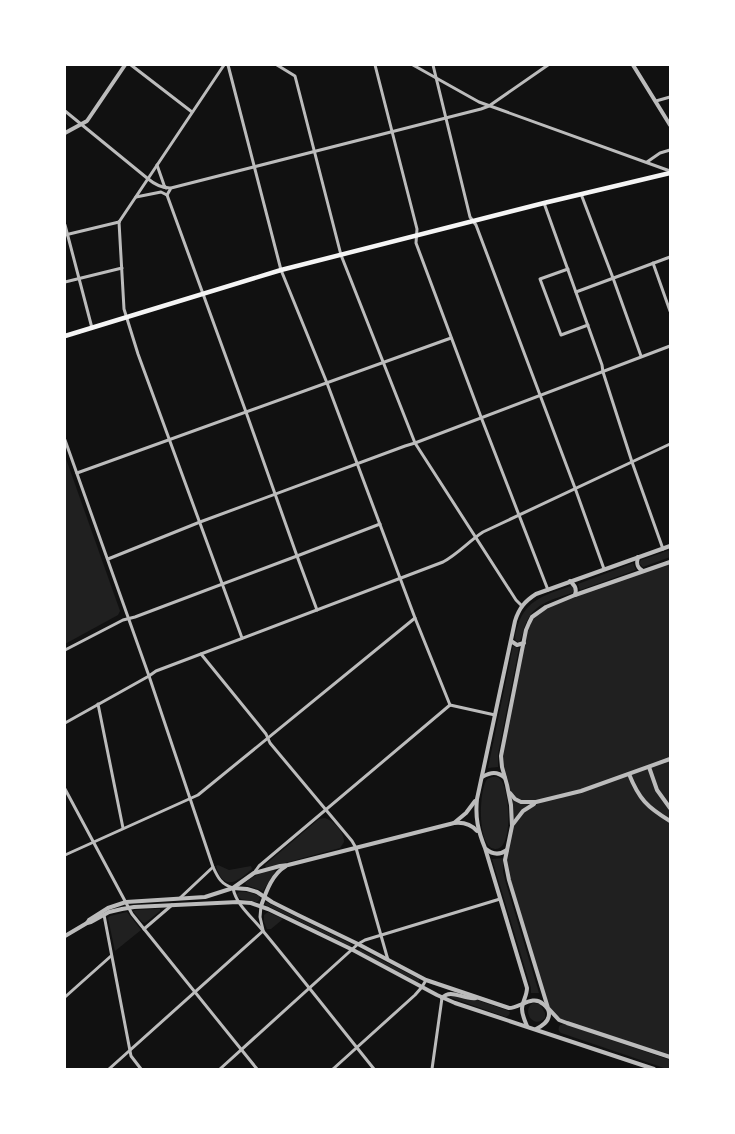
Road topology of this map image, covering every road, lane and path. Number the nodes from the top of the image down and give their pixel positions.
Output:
1 (125, 65) edge
2 (131, 65) edge
3 (226, 65) edge
4 (277, 65) edge
5 (375, 65) edge
6 (413, 65) edge
7 (433, 65) edge
8 (535, 65) edge
9 (548, 65) edge
10 (633, 65) edge
11 (539, 71) junction
12 (436, 77) junction
13 (670, 97) edge
14 (656, 102) junction
15 (488, 106) junction
16 (65, 111) edge
17 (192, 112) junction
18 (445, 118) junction
19 (82, 124) junction
20 (670, 125) edge
21 (392, 132) junction
22 (65, 133) edge
23 (670, 150) edge
24 (314, 152) junction
25 (646, 163) junction
26 (157, 165) junction
27 (255, 167) junction
28 (670, 172) edge
29 (147, 178) junction
30 (169, 188) junction
31 (581, 194) junction
32 (166, 195) junction
33 (135, 197) junction
34 (544, 203) junction
35 (474, 221) junction
36 (119, 222) junction
37 (65, 225) edge
38 (66, 235) edge
39 (417, 235) junction
40 (341, 255) junction
41 (670, 257) edge
42 (653, 263) junction
43 (122, 268) junction
44 (568, 269) junction
45 (281, 270) junction
46 (613, 278) junction
47 (80, 279) junction
48 (65, 282) edge
49 (576, 292) junction
50 (202, 294) junction
51 (670, 311) edge
52 (126, 318) junction
53 (588, 325) junction
54 (92, 328) junction
55 (65, 336) edge
56 (452, 338) junction
57 (670, 346) edge
58 (641, 356) junction
59 (384, 362) junction
60 (603, 372) junction
61 (327, 383) junction
62 (540, 395) junction
63 (246, 412) junction
64 (481, 417) junction
65 (65, 440) edge
66 (170, 440) junction
67 (415, 443) junction
68 (670, 444) edge
69 (632, 462) junction
70 (357, 464) junction
71 (77, 473) junction
72 (575, 488) junction
73 (275, 494) junction
74 (518, 515) junction
75 (200, 522) junction
76 (380, 524) junction
77 (474, 537) junction
78 (670, 546) edge
79 (663, 549) junction
80 (297, 556) junction
81 (638, 558) junction
82 (108, 559) junction
83 (670, 562) edge
84 (604, 569) junction
85 (643, 571) junction
86 (400, 578) junction
87 (570, 582) junction
88 (222, 584) junction
89 (548, 590) junction
90 (575, 595) junction
91 (522, 606) junction
92 (317, 610) junction
93 (129, 618) junction
94 (415, 618) junction
95 (242, 638) junction
96 (511, 640) junction
97 (524, 643) junction
98 (65, 650) edge
99 (201, 654) junction
100 (150, 676) junction
101 (98, 704) junction
102 (450, 705) junction
103 (495, 715) junction
104 (65, 723) edge
105 (268, 739) junction
106 (670, 759) edge
107 (649, 767) junction
108 (629, 774) junction
109 (482, 777) junction
110 (505, 778) junction
111 (65, 789) edge
112 (509, 792) junction
113 (191, 798) junction
114 (476, 799) junction
115 (536, 802) junction
116 (670, 808) edge
117 (326, 810) junction
118 (670, 821) edge
119 (454, 823) junction
120 (512, 826) junction
121 (124, 828) junction
122 (479, 832) junction
123 (93, 842) junction
124 (356, 848) junction
125 (485, 848) junction
126 (507, 850) junction
127 (65, 855) edge
128 (288, 865) junction
129 (213, 867) junction
130 (254, 873) junction
131 (232, 888) junction
132 (264, 897) junction
133 (180, 899) junction
134 (500, 899) junction
135 (126, 902) junction
136 (238, 902) junction
137 (173, 905) junction
138 (262, 906) junction
139 (128, 908) junction
140 (104, 915) junction
141 (87, 924) junction
142 (144, 929) junction
143 (263, 931) junction
144 (380, 935) junction
145 (65, 936) edge
146 (358, 944) junction
147 (352, 950) junction
148 (112, 956) junction
149 (388, 960) junction
150 (426, 980) junction
151 (422, 987) junction
152 (308, 988) junction
153 (195, 992) junction
154 (65, 997) edge
155 (442, 998) junction
156 (478, 998) junction
157 (523, 1003) junction
158 (548, 1008) junction
159 (527, 1026) junction
160 (536, 1029) junction
161 (357, 1048) junction
162 (242, 1049) junction
163 (130, 1050) junction
164 (670, 1057) edge
165 (109, 1069) edge
166 (141, 1069) edge
167 (220, 1069) edge
168 (257, 1069) edge
169 (333, 1069) edge
170 (374, 1069) edge
171 (432, 1069) edge
172 (654, 1069) edge

1 - 19 street
2 - 17 street
3 - 17 street
3 - 27 street
4 - 24 street
5 - 21 street
6 - 12 street
7 - 12 street
8 - 11 street
9 - 11 street
10 - 14 street
11 - 15 street
12 - 15 street
12 - 18 street
13 - 14 street
14 - 20 street
15 - 18 street
15 - 25 street
16 - 19 street
17 - 26 street
18 - 21 street
18 - 35 street
19 - 22 street
19 - 29 street
21 - 24 street
21 - 39 street
23 - 25 street
24 - 27 street
24 - 40 street
25 - 28 street
26 - 29 street
26 - 30 street
27 - 30 street
27 - 45 street
28 - 31 main road
29 - 30 street
29 - 33 street
30 - 32 street
31 - 34 main road
31 - 46 street
32 - 33 street
32 - 50 street
33 - 36 street
34 - 35 main road
34 - 44 street
35 - 39 main road
35 - 62 street
36 - 38 street
36 - 43 street
37 - 38 street
38 - 47 street
39 - 40 main road
39 - 56 street
40 - 45 main road
40 - 59 street
41 - 42 street
42 - 46 street
42 - 51 street
43 - 47 street
43 - 52 street
44 - 49 street
44 - 53 street
45 - 50 main road
45 - 61 street
46 - 49 street
46 - 58 street
47 - 48 street
47 - 54 street
49 - 53 street
50 - 52 main road
50 - 63 street
52 - 54 main road
52 - 66 street
53 - 60 street
54 - 55 main road
56 - 59 street
56 - 64 street
57 - 58 street
58 - 60 street
59 - 61 street
59 - 67 street
60 - 62 street
60 - 69 street
61 - 63 street
61 - 70 street
62 - 64 street
62 - 72 street
63 - 66 street
63 - 73 street
64 - 67 street
64 - 74 street
65 - 71 street
66 - 71 street
66 - 75 street
67 - 70 street
67 - 77 street
68 - 69 street
69 - 72 street
69 - 79 street
70 - 73 street
70 - 76 street
71 - 82 street
72 - 74 street
72 - 84 street
73 - 75 street
73 - 80 street
74 - 77 street
74 - 89 street
75 - 82 street
75 - 88 street
76 - 80 street
76 - 86 street
77 - 86 street
77 - 91 street
78 - 79 street
79 - 81 street
80 - 88 street
80 - 92 street
81 - 84 street
81 - 85 street
82 - 93 street
83 - 85 street
84 - 87 street
85 - 90 street
86 - 92 street
86 - 94 street
87 - 89 street
87 - 90 street
88 - 93 street
88 - 95 street
89 - 91 street
90 - 97 street
91 - 96 street
92 - 95 street
93 - 98 street
93 - 100 street
94 - 102 street
94 - 105 street
95 - 99 street
96 - 97 street
96 - 103 street
97 - 110 street
99 - 100 street
99 - 105 street
100 - 101 street
100 - 113 street
101 - 104 street
101 - 121 street
102 - 103 street
102 - 117 street
103 - 109 street
105 - 113 street
105 - 117 street
106 - 107 street
107 - 108 street
107 - 116 street
108 - 115 street
108 - 118 street
109 - 110 street
109 - 114 street
110 - 112 street
111 - 123 street
112 - 115 street
112 - 120 street
113 - 121 street
113 - 129 street
114 - 119 street
114 - 122 street
115 - 120 street
117 - 124 street
117 - 130 street
119 - 122 street
119 - 124 street
120 - 126 street
121 - 123 street
122 - 125 street
123 - 127 street
123 - 135 street
124 - 128 street
124 - 144 street
125 - 126 street
125 - 134 street
126 - 158 street
128 - 130 street
128 - 132 street
129 - 131 street
129 - 133 street
130 - 131 street
131 - 132 street
131 - 133 street
131 - 136 street
132 - 138 street
132 - 146 street
133 - 135 street
134 - 144 street
134 - 157 street
135 - 139 street
135 - 141 street
136 - 137 street
136 - 138 street
136 - 143 street
137 - 139 street
137 - 142 street
138 - 143 street
138 - 147 street
139 - 140 street
139 - 142 street
140 - 141 street
140 - 148 street
141 - 145 street
142 - 153 street
143 - 152 street
143 - 153 street
144 - 146 street
144 - 149 street
146 - 147 street
146 - 149 street
147 - 151 street
147 - 152 street
148 - 154 street
148 - 163 street
149 - 150 street
150 - 151 street
150 - 156 street
151 - 155 street
151 - 161 street
152 - 161 street
152 - 162 street
153 - 162 street
153 - 163 street
155 - 156 street
155 - 159 street
155 - 171 street
156 - 157 street
157 - 158 street
157 - 159 street
158 - 160 street
158 - 164 street
159 - 160 street
160 - 172 street
161 - 169 street
161 - 170 street
162 - 167 street
162 - 168 street
163 - 165 street
163 - 166 street

